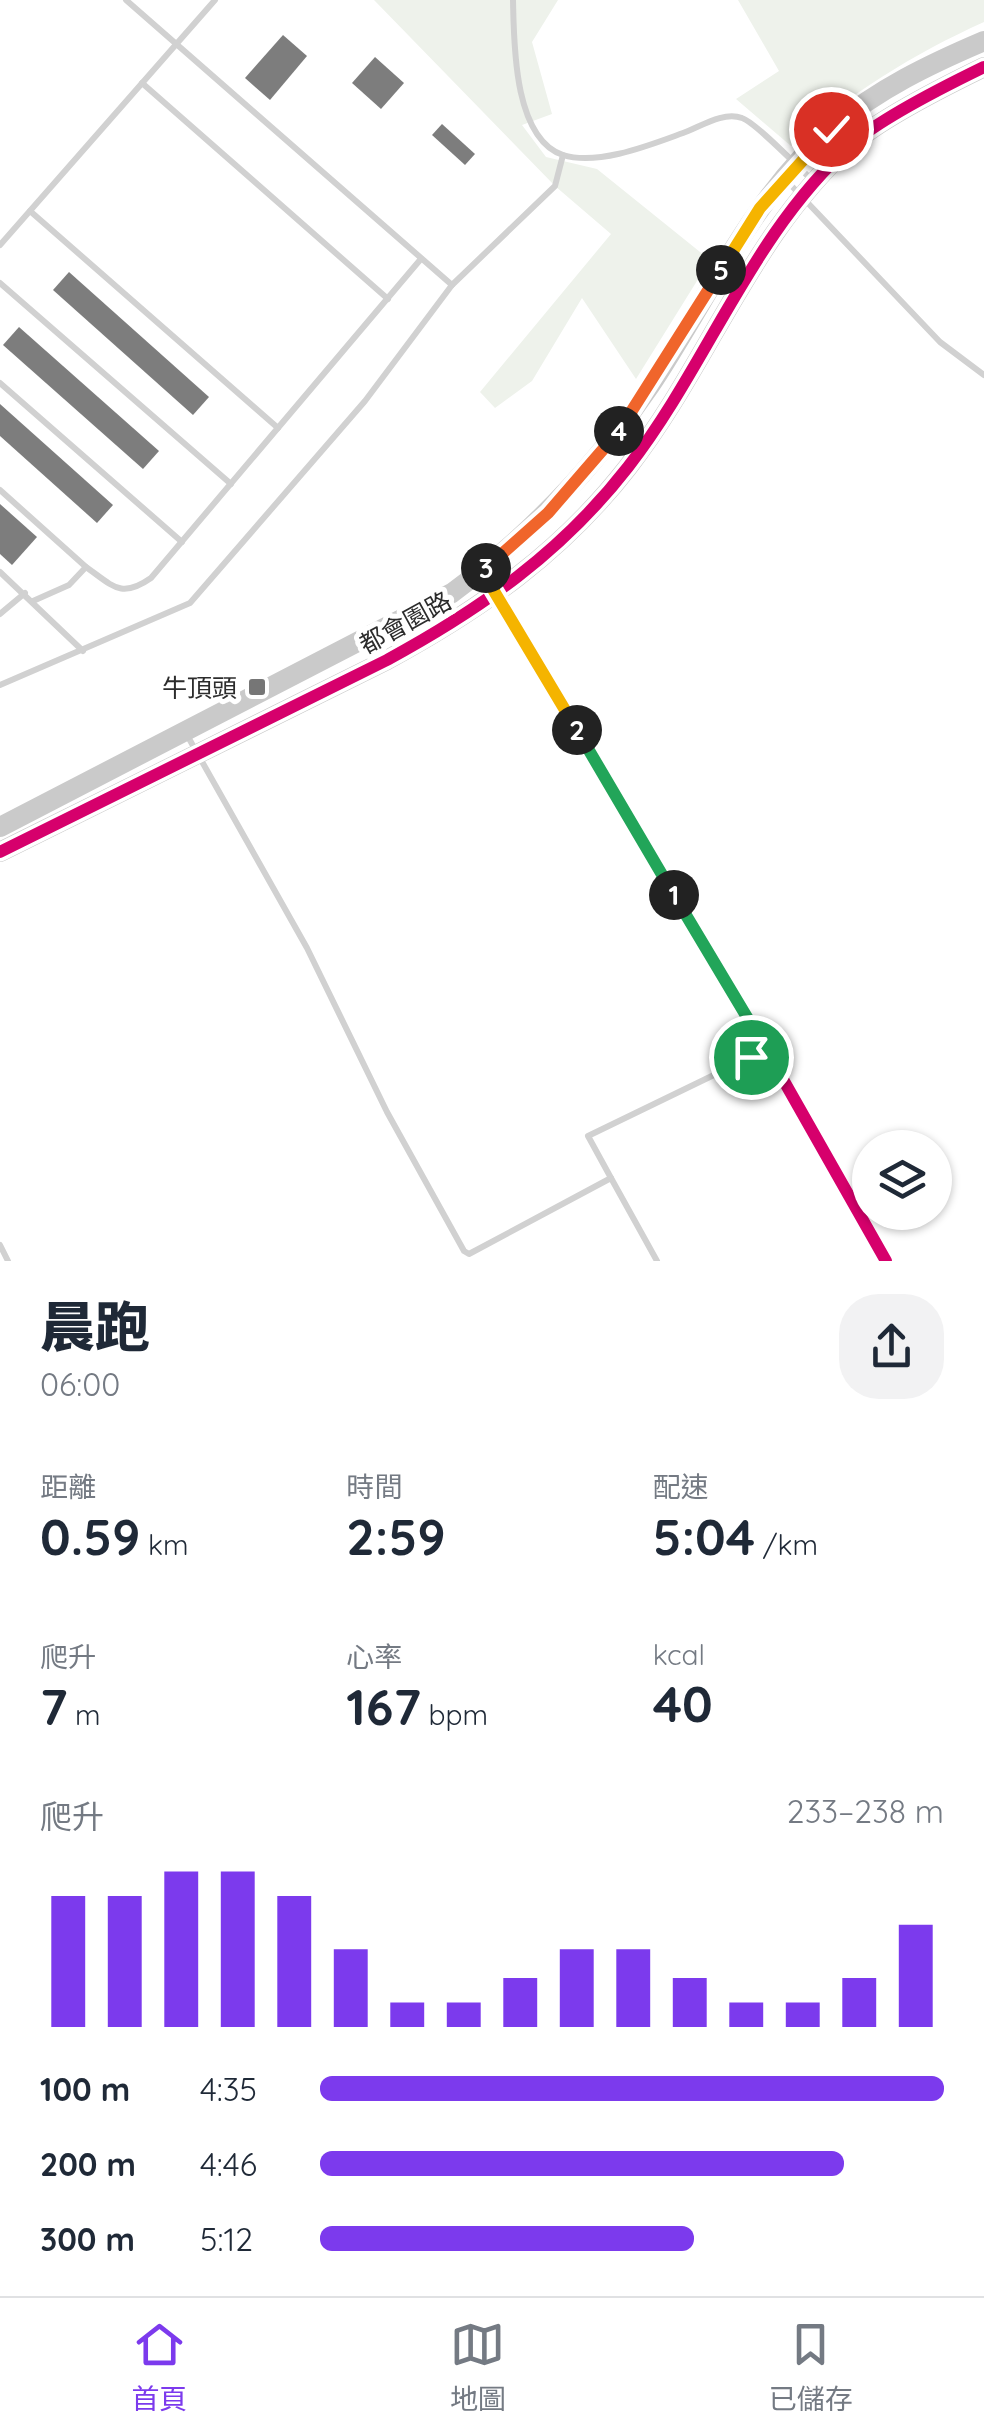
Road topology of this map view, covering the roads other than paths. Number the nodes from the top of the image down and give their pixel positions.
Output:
1 (126, 0) edge
2 (215, 0) edge
3 (513, 0) edge
4 (984, 41) edge
5 (176, 45) junction
6 (984, 67) edge
7 (142, 83) junction
8 (563, 155) junction
9 (791, 173) junction
10 (810, 191) junction
11 (30, 212) junction
12 (0, 245) edge
13 (420, 260) junction
14 (0, 283) edge
15 (452, 285) junction
16 (388, 299) junction
17 (984, 375) edge
18 (0, 383) edge
19 (278, 428) junction
20 (230, 484) junction
21 (0, 490) edge
22 (182, 542) junction
23 (86, 567) junction
24 (482, 571) junction
25 (0, 572) edge
26 (24, 593) junction
27 (498, 594) junction
28 (33, 601) junction
29 (0, 614) edge
30 (83, 651) junction
31 (0, 685) edge
32 (184, 730) junction
33 (195, 752) junction
34 (0, 827) edge
35 (0, 852) edge
36 (763, 1044) junction
37 (611, 1178) junction
38 (0, 1246) edge
39 (8, 1261) edge
40 (658, 1261) edge
41 (886, 1261) edge

1 - 5 lane
2 - 5 lane
3 - 8 lane
4 - 9 street, 都會園路
5 - 7 lane
5 - 13 lane
6 - 10 street, 都會園路
7 - 11 lane
7 - 16 lane
8 - 9 lane
8 - 15 lane
9 - 10 lane
9 - 10 lane
9 - 24 street, 都會園路
10 - 17 lane
10 - 27 street, 都會園路
11 - 12 lane
11 - 19 lane
13 - 15 lane
13 - 16 lane
14 - 20 lane
15 - 30 lane
16 - 19 lane
18 - 22 lane
19 - 20 lane
20 - 22 lane
21 - 23 lane
22 - 23 lane
23 - 28 lane
24 - 27 street
24 - 32 street, 都會園路
25 - 26 lane
26 - 28 lane
26 - 29 lane
27 - 33 street, 都會園路
27 - 36 street
28 - 30 lane
30 - 31 lane
32 - 33 lane
32 - 34 street, 都會園路
33 - 35 street, 都會園路
33 - 37 lane
36 - 37 lane
36 - 41 street
37 - 40 lane
38 - 39 lane

